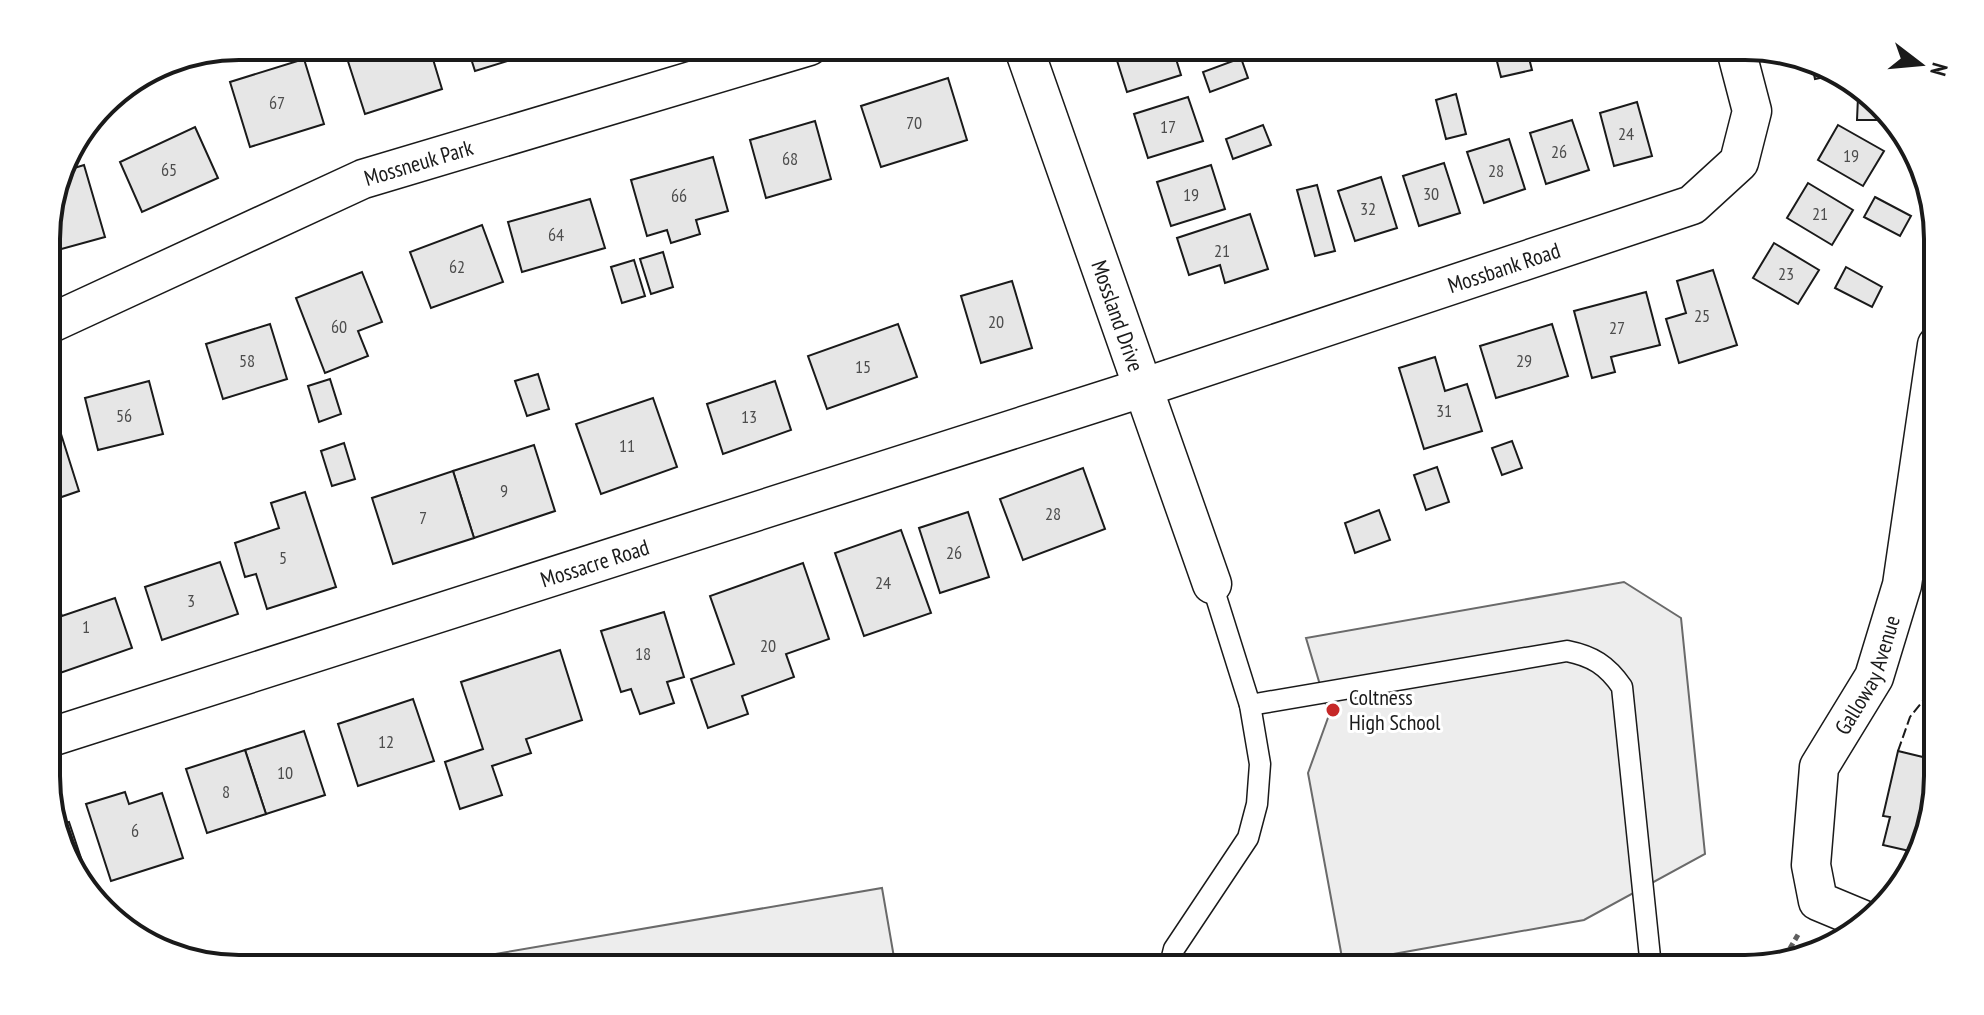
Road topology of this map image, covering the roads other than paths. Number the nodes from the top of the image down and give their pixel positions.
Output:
1 (762, 60) edge
2 (1028, 60) edge
3 (1739, 60) edge
4 (60, 319) edge
5 (1142, 388) junction
6 (1924, 434) edge
7 (1212, 584) joint
8 (1250, 705) junction
9 (60, 734) edge
10 (1855, 917) edge
11 (1172, 955) edge
12 (1650, 955) edge

1 - 4 street, Mossneuk Park
2 - 5 street, Mossland Drive
3 - 5 street, Mossbank Road
5 - 7 street, Mossland Drive
5 - 9 street, Mossacre Road
6 - 10 street, Galloway Avenue
7 - 8 lane
8 - 11 lane
8 - 12 lane

